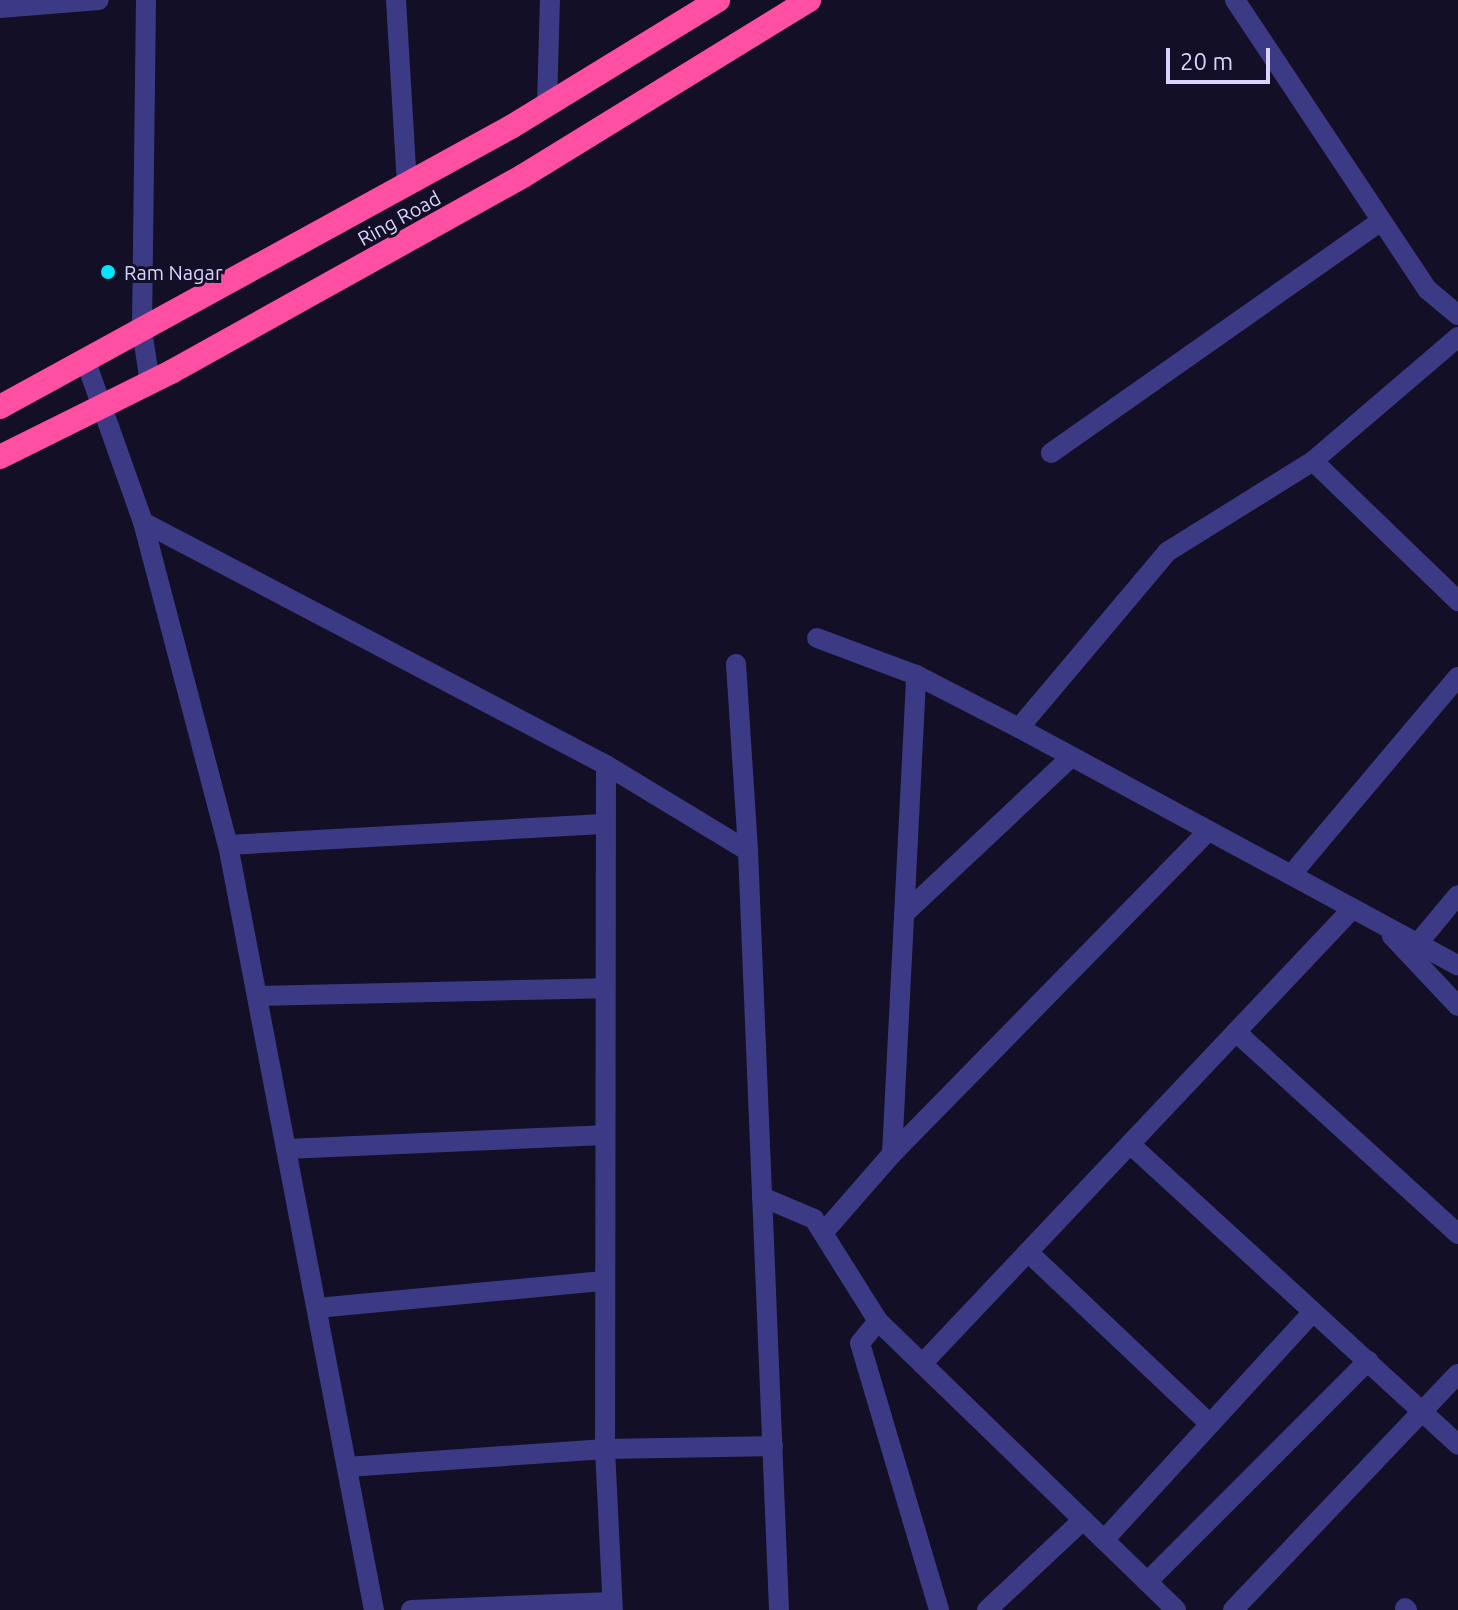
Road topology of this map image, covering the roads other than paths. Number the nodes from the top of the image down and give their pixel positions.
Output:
1 (99, 0) edge
2 (146, 0) edge
3 (396, 0) edge
4 (550, 0) edge
5 (809, 0) edge
6 (1235, 0) edge
7 (714, 1) edge
8 (0, 8) edge
9 (547, 105) junction
10 (407, 184) junction
11 (1381, 221) junction
12 (1454, 308) edge
13 (142, 330) junction
14 (1458, 337) edge
15 (86, 362) junction
16 (150, 383) junction
17 (0, 407) edge
18 (99, 408) junction
19 (1051, 453) dead end
20 (0, 457) edge
21 (1313, 461) junction
22 (143, 522) junction
23 (1458, 601) edge
24 (817, 638) dead end
25 (736, 664) dead end
26 (916, 675) junction
27 (1458, 677) edge
28 (1019, 728) junction
29 (1071, 757) junction
30 (606, 765) junction
31 (602, 824) junction
32 (1208, 831) junction
33 (228, 845) junction
34 (748, 851) junction
35 (1291, 875) junction
36 (1458, 895) edge
37 (1353, 908) junction
38 (904, 914) junction
39 (1379, 923) junction
40 (1418, 943) junction
41 (1458, 965) edge
42 (603, 988) junction
43 (257, 996) junction
44 (1458, 1006) edge
45 (1236, 1032) junction
46 (604, 1135) junction
47 (1130, 1144) junction
48 (286, 1149) junction
49 (892, 1154) junction
50 (762, 1197) junction
51 (823, 1233) junction
52 (1458, 1234) edge
53 (1028, 1252) junction
54 (604, 1281) junction
55 (317, 1308) junction
56 (1313, 1312) junction
57 (878, 1321) junction
58 (1368, 1361) junction
59 (922, 1364) junction
60 (1458, 1374) edge
61 (1423, 1411) junction
62 (1210, 1424) junction
63 (1458, 1445) edge
64 (773, 1446) junction
65 (605, 1449) junction
66 (347, 1467) junction
67 (1083, 1520) junction
68 (1104, 1540) junction
69 (1147, 1582) junction
70 (612, 1606) edge
71 (374, 1610) edge
72 (411, 1610) edge
73 (779, 1610) edge
74 (939, 1610) edge
75 (987, 1610) edge
76 (1176, 1610) edge
77 (1233, 1610) edge

1 - 8 street
2 - 13 street
3 - 10 street
4 - 9 street
5 - 16 highway, Ring Road
6 - 11 street
7 - 9 highway, Ring Road
9 - 10 highway, Ring Road
10 - 13 highway, Ring Road
11 - 12 street
11 - 19 street
13 - 15 highway, Ring Road
13 - 16 street
14 - 21 street
15 - 17 highway, Ring Road
15 - 18 street
16 - 18 highway, Ring Road
18 - 20 highway, Ring Road
18 - 22 street
21 - 23 street
21 - 28 street
22 - 30 street
22 - 33 street
24 - 26 street
25 - 34 street
26 - 28 street
26 - 38 street
27 - 35 street
28 - 29 street
29 - 32 street
29 - 38 street
30 - 31 street
30 - 34 street
31 - 33 street
31 - 42 street
32 - 35 street
32 - 49 street
33 - 43 street
34 - 50 street
35 - 37 street
36 - 40 street
37 - 39 street
37 - 45 street
38 - 49 street
39 - 40 street
39 - 44 street
40 - 41 street
42 - 43 street
42 - 46 street
43 - 48 street
45 - 47 street
45 - 52 street
46 - 48 street
46 - 54 street
47 - 53 street
47 - 56 street
48 - 55 street
49 - 51 street
50 - 51 street
50 - 64 street
51 - 57 street
53 - 59 street
53 - 62 street
54 - 55 street
54 - 65 street
55 - 66 street
56 - 58 street
56 - 62 street
57 - 59 street
57 - 74 street
58 - 61 street
58 - 69 street
59 - 67 street
60 - 61 street
61 - 63 street
61 - 77 street
62 - 68 street
64 - 65 street
64 - 73 street
65 - 66 street
65 - 70 street
66 - 71 street
67 - 68 street
67 - 75 street
68 - 69 street
69 - 76 street
70 - 72 street

